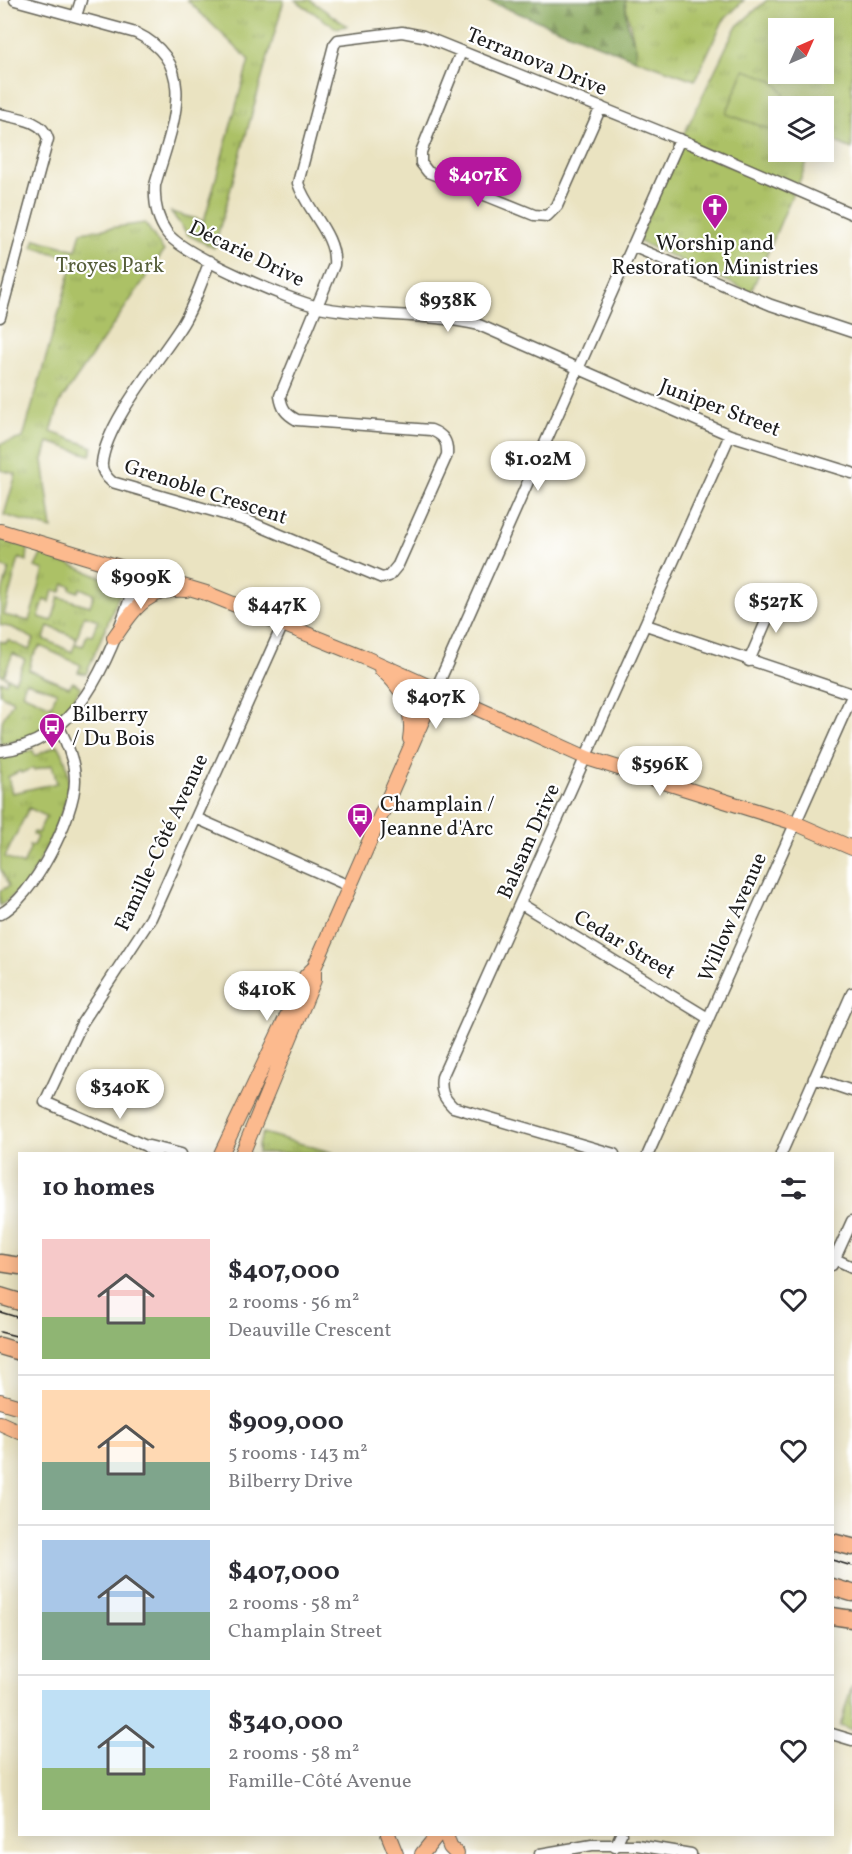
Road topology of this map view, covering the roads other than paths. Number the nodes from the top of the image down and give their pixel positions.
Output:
1 (15, 0) edge
2 (81, 0) edge
3 (76, 16) junction
4 (461, 52) junction
5 (601, 108) junction
6 (0, 114) edge
7 (680, 139) junction
8 (852, 214) edge
9 (632, 246) junction
10 (210, 261) junction
11 (317, 307) junction
12 (0, 317) edge
13 (852, 332) edge
14 (577, 368) junction
15 (730, 435) junction
16 (852, 473) edge
17 (0, 531) edge
18 (140, 571) junction
19 (206, 593) junction
20 (777, 596) dead end
21 (283, 624) junction
22 (646, 625) junction
23 (114, 638) junction
24 (359, 655) junction
25 (749, 661) junction
26 (436, 689) junction
27 (852, 695) edge
28 (59, 727) junction
29 (0, 751) edge
30 (406, 758) junction
31 (587, 758) junction
32 (196, 818) junction
33 (795, 823) junction
34 (852, 848) edge
35 (349, 886) junction
36 (521, 904) junction
37 (0, 914) edge
38 (314, 968) junction
39 (852, 993) edge
40 (708, 1018) junction
41 (814, 1078) junction
42 (852, 1090) edge
43 (146, 1146) junction
44 (154, 1152) edge
45 (172, 1152) edge
46 (222, 1152) edge
47 (243, 1152) edge
48 (607, 1152) edge
49 (649, 1152) edge
50 (782, 1152) edge
51 (852, 1221) edge
52 (834, 1262) edge
53 (0, 1263) edge
54 (18, 1266) edge
55 (852, 1267) edge
56 (0, 1290) edge
57 (18, 1295) edge
58 (0, 1296) edge
59 (18, 1301) edge
60 (0, 1346) edge
61 (18, 1351) edge
62 (0, 1401) edge
63 (18, 1406) edge
64 (0, 1422) edge
65 (18, 1429) edge
66 (834, 1542) edge
67 (852, 1547) edge
68 (834, 1588) edge
69 (852, 1593) edge
70 (834, 1616) edge
71 (852, 1619) edge
72 (834, 1735) edge
73 (852, 1740) edge
74 (389, 1836) edge
75 (437, 1836) edge
76 (447, 1836) edge
77 (620, 1836) edge
78 (615, 1847) junction
79 (428, 1852) edge
80 (396, 1854) edge
81 (457, 1854) edge
82 (540, 1854) edge
83 (598, 1854) edge
84 (691, 1854) edge

1 - 3 street, Décarie Drive
2 - 3 street
3 - 10 street, Décarie Drive
4 - 5 street, Terranova Drive
4 - 5 street
4 - 11 street, Terranova Drive
5 - 7 street, Terranova Drive
6 - 12 street
7 - 8 street, Terranova Drive
7 - 9 street
9 - 13 street
9 - 14 street
10 - 11 street, Décarie Drive
10 - 11 street, Grenoble Crescent
11 - 14 street, Décarie Drive
14 - 15 street, Juniper Street
14 - 26 street
15 - 16 street, Juniper Street
15 - 22 street, Balsam Drive
17 - 18 main road
18 - 19 main road
18 - 23 street
19 - 21 main road
19 - 23 main road
20 - 25 street
21 - 24 main road
21 - 32 street, Famille-Côté Avenue
22 - 25 street
22 - 31 street, Balsam Drive
23 - 28 street
24 - 26 main road
24 - 30 main road
25 - 27 street
26 - 30 main road
26 - 31 main road
27 - 33 street, Willow Avenue
28 - 29 street
28 - 37 street
30 - 35 main road
31 - 33 main road
31 - 36 street, Balsam Drive
32 - 35 street
32 - 43 street, Famille-Côté Avenue
33 - 34 main road
33 - 40 street, Willow Avenue
35 - 38 main road
36 - 40 street, Cedar Street
36 - 48 street, Balsam Drive
38 - 46 main road
38 - 47 main road
39 - 41 street
40 - 49 street, Willow Avenue
41 - 42 street
41 - 50 street
43 - 44 street
43 - 45 street
51 - 52 street
52 - 55 street
53 - 54 highway
56 - 57 highway
58 - 59 highway
60 - 61 highway
62 - 63 main road
64 - 65 main road
66 - 67 highway
68 - 69 highway
70 - 71 highway
72 - 73 street
74 - 80 main road
75 - 79 main road
76 - 81 main road
77 - 78 street
78 - 82 street
78 - 83 street
78 - 84 street

